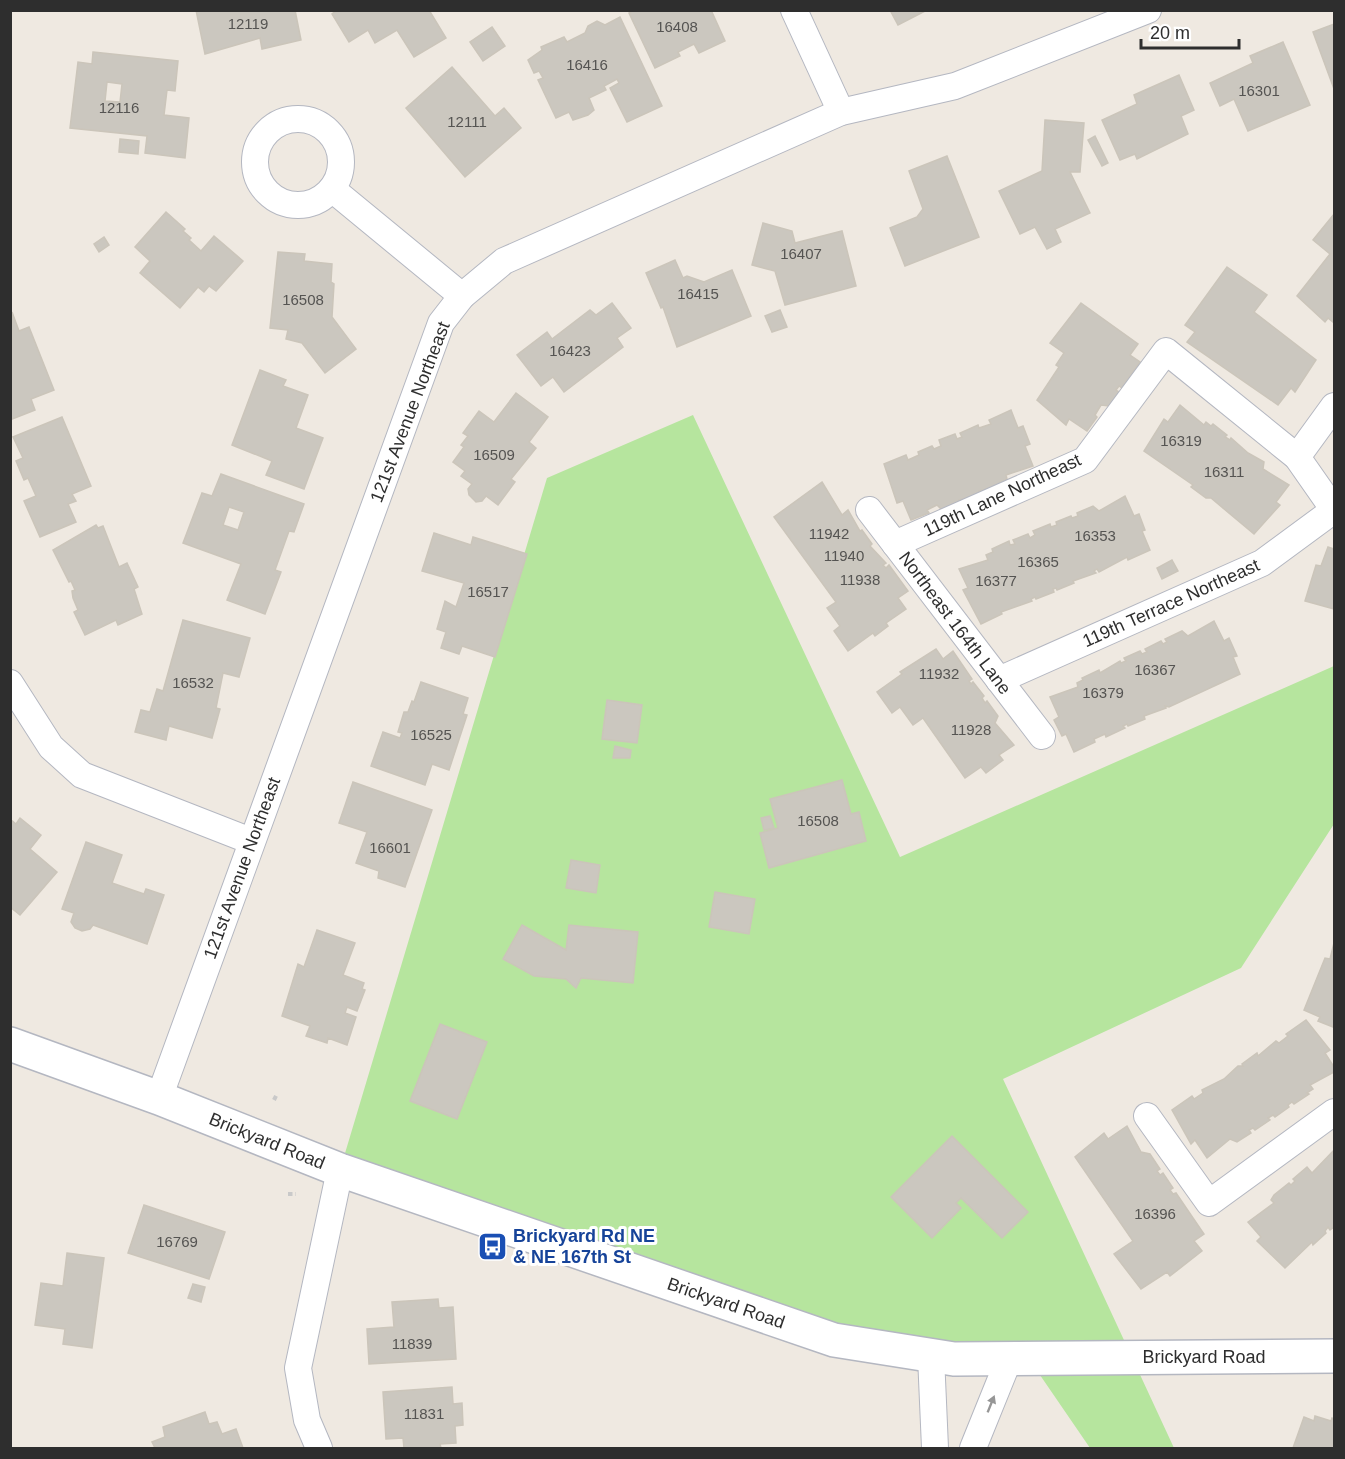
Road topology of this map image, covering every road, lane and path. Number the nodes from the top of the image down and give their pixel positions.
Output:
1 (794, 10) edge
2 (1148, 10) edge
3 (841, 112) junction
4 (332, 189) dead end
5 (462, 296) junction
6 (1335, 406) edge
7 (1297, 457) junction
8 (869, 510) dead end
9 (1334, 510) edge
10 (895, 544) junction
11 (999, 680) junction
12 (10, 683) edge
13 (1042, 736) dead end
14 (252, 841) junction
15 (10, 1044) edge
16 (277, 1094) dead end
17 (159, 1098) junction
18 (274, 1100) dead end
19 (1335, 1112) edge
20 (1147, 1116) dead end
21 (340, 1170) junction
22 (288, 1194) dead end
23 (296, 1194) dead end
24 (931, 1356) junction
25 (1335, 1356) edge
26 (1009, 1359) junction
27 (320, 1449) edge
28 (935, 1449) edge
29 (973, 1449) edge

1 - 3 street
2 - 3 street, 121st Avenue Northeast
3 - 5 street, 121st Avenue Northeast
4 - 5 street
5 - 14 street, 121st Avenue Northeast
6 - 7 street
7 - 9 street
7 - 10 street, 119th Lane Northeast
8 - 10 street, Northeast 164th Lane
9 - 11 street, 119th Terrace Northeast
10 - 11 street, Northeast 164th Lane
11 - 13 street, Northeast 164th Lane
12 - 14 street
14 - 17 street, 121st Avenue Northeast
15 - 17 street, Brickyard Road
16 - 18 path
17 - 21 street, Brickyard Road
19 - 20 street
21 - 24 street, Brickyard Road
21 - 27 street
22 - 23 path
24 - 26 street, Brickyard Road
24 - 28 street
25 - 26 street, Brickyard Road
29 -> 26 street

